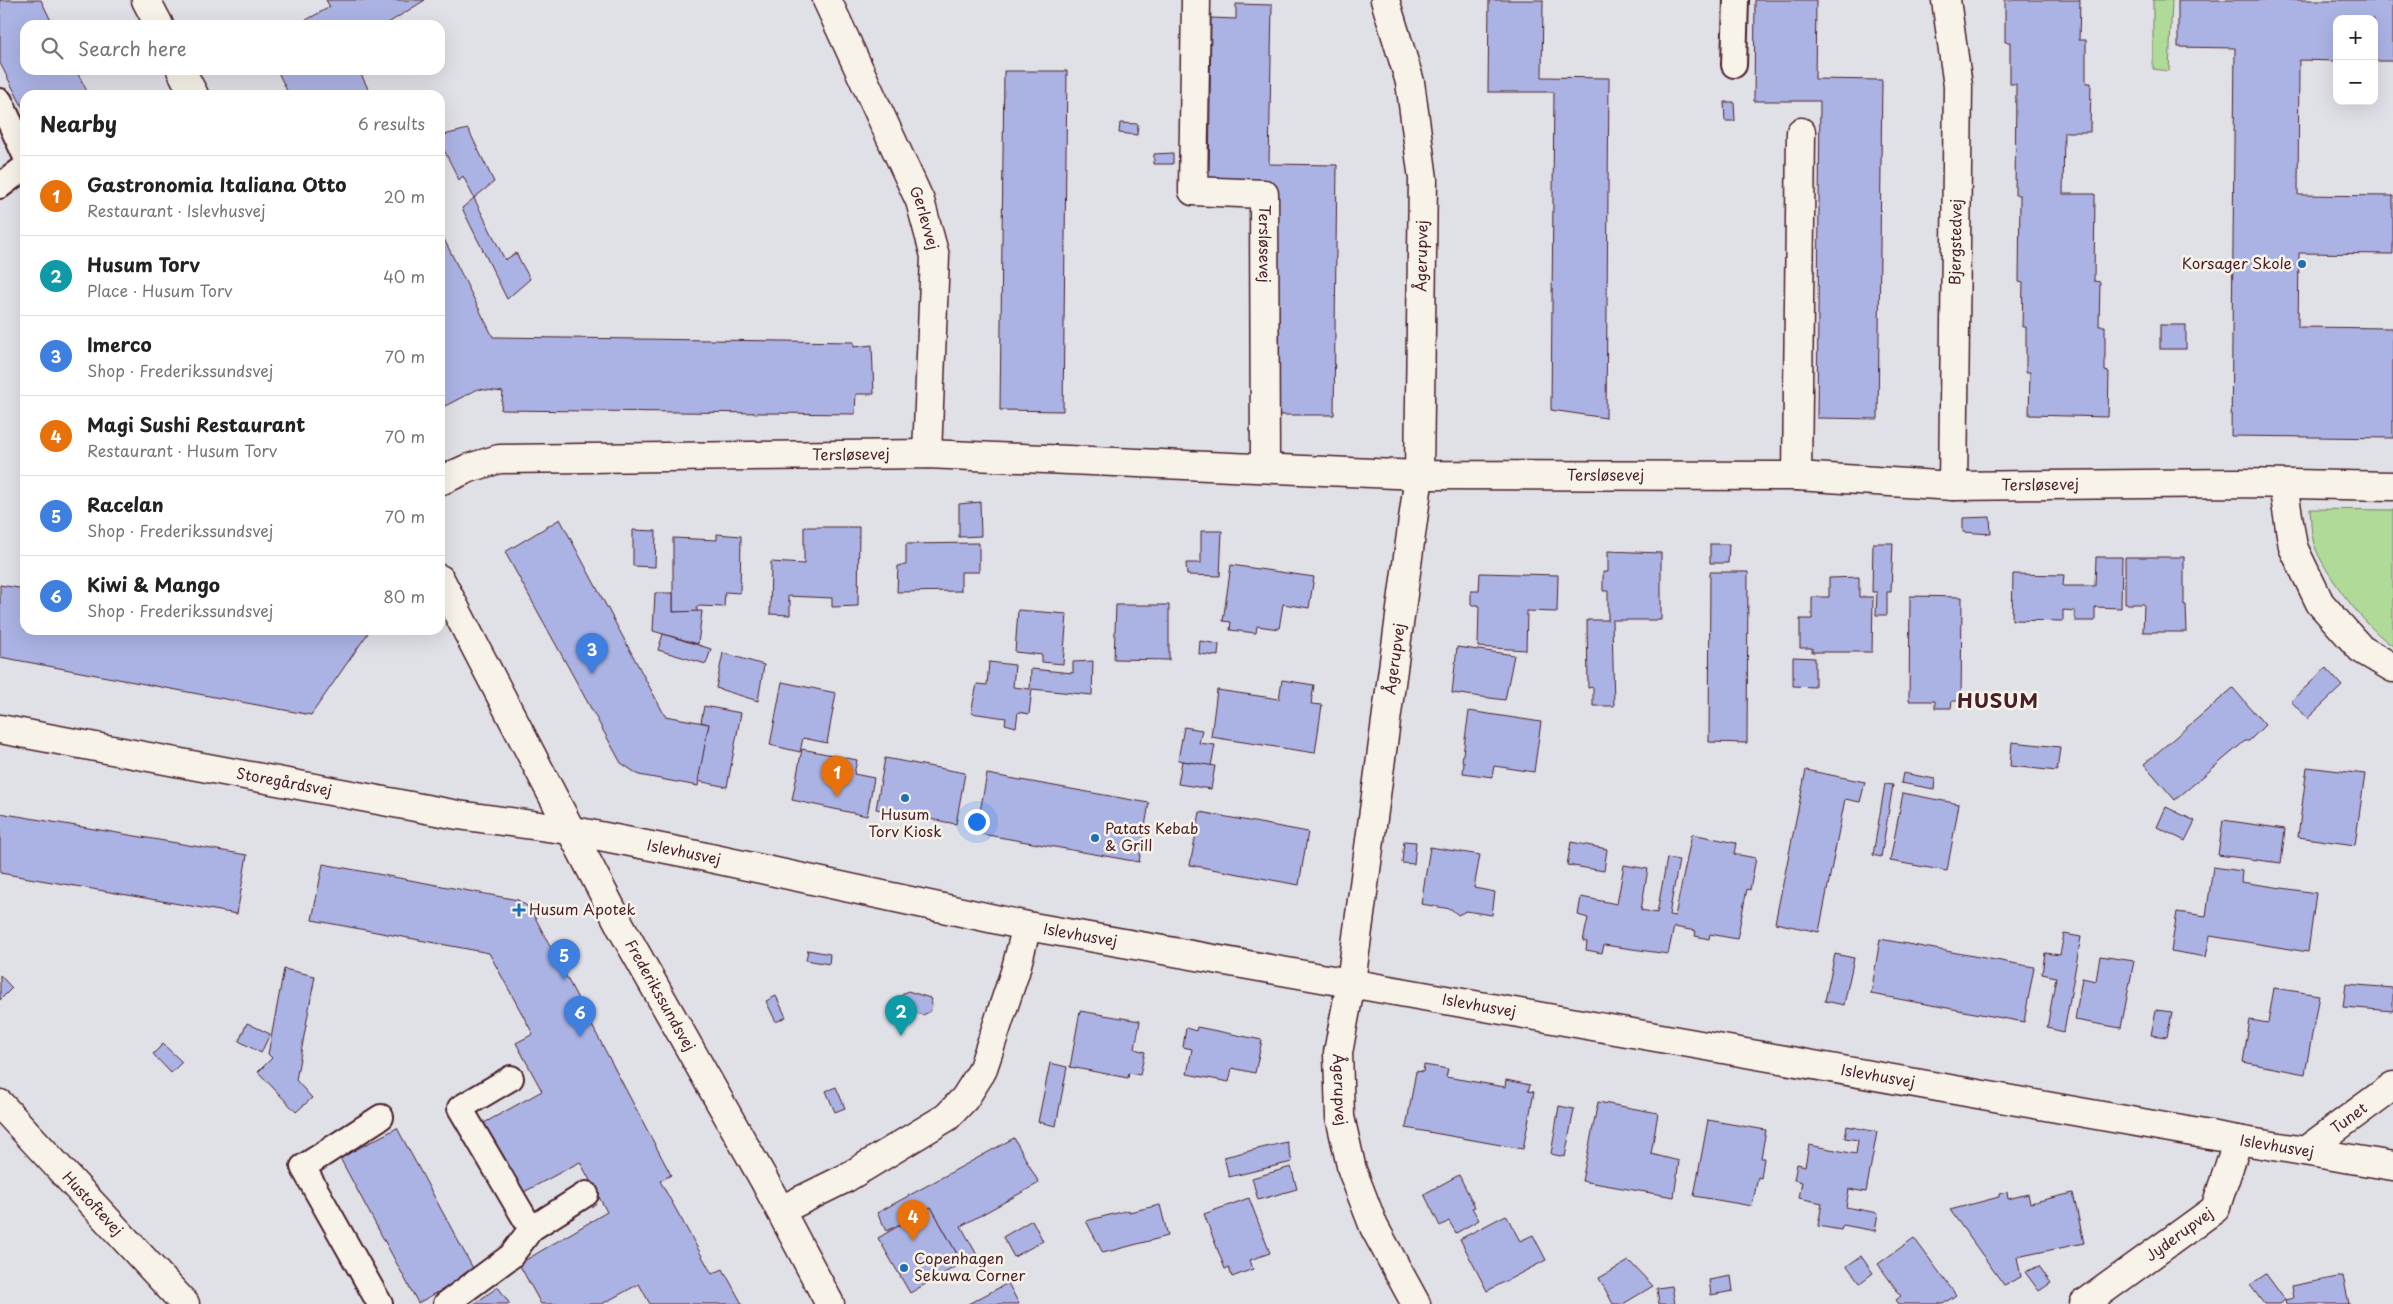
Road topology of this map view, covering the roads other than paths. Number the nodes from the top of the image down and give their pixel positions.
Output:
1 (146, 0) edge
2 (827, 0) edge
3 (1196, 0) edge
4 (1385, 0) edge
5 (1736, 0) edge
6 (1946, 0) edge
7 (156, 20) edge
8 (1734, 65) dead end
9 (184, 75) edge
10 (192, 90) edge
11 (0, 101) edge
12 (1801, 132) dead end
13 (20, 144) edge
14 (20, 171) edge
15 (0, 186) edge
16 (927, 454) junction
17 (1265, 468) junction
18 (1419, 475) junction
19 (1797, 476) junction
20 (445, 479) edge
21 (2283, 485) junction
22 (1953, 486) junction
23 (2393, 486) edge
24 (445, 590) edge
25 (2393, 668) edge
26 (0, 729) edge
27 (569, 830) junction
28 (1027, 926) junction
29 (1351, 982) junction
30 (511, 1078) dead end
31 (2393, 1086) edge
32 (0, 1104) edge
33 (381, 1117) dead end
34 (2238, 1140) junction
35 (2305, 1151) junction
36 (2393, 1166) edge
37 (586, 1194) dead end
38 (781, 1210) junction
39 (531, 1230) junction
40 (185, 1304) edge
41 (380, 1304) edge
42 (446, 1304) edge
43 (830, 1304) edge
44 (1416, 1304) edge
45 (2084, 1304) edge

1 - 7 street
2 - 16 street, Gerlevvej
3 - 17 street, Tersløsevej
4 - 18 street, Ågerupvej
5 - 8 lane
6 - 22 street, Bjergstedvej
9 - 10 street
11 - 13 lane
12 - 19 street
14 - 15 lane
16 - 17 street, Tersløsevej
16 - 20 street, Tersløsevej
17 - 18 street, Tersløsevej
18 - 19 street, Tersløsevej
18 - 29 street, Ågerupvej
19 - 22 street, Tersløsevej
21 - 22 street, Tersløsevej
21 - 23 street, Tersløsevej
21 - 25 street
24 - 27 street, Frederikssundsvej
26 - 27 street, Storegårdsvej
27 - 28 street, Islevhusvej
27 - 38 street, Frederikssundsvej
28 - 29 street, Islevhusvej
28 - 38 street
29 - 34 street, Islevhusvej
29 - 44 street, Ågerupvej
30 - 39 lane
31 - 35 street, Tunet
32 - 40 street, Hustoftevej
33 - 41 lane
34 - 35 street, Islevhusvej
34 - 45 street, Jyderupvej
35 - 36 street, Islevhusvej
37 - 39 lane
38 - 43 street, Frederikssundsvej
39 - 42 lane

